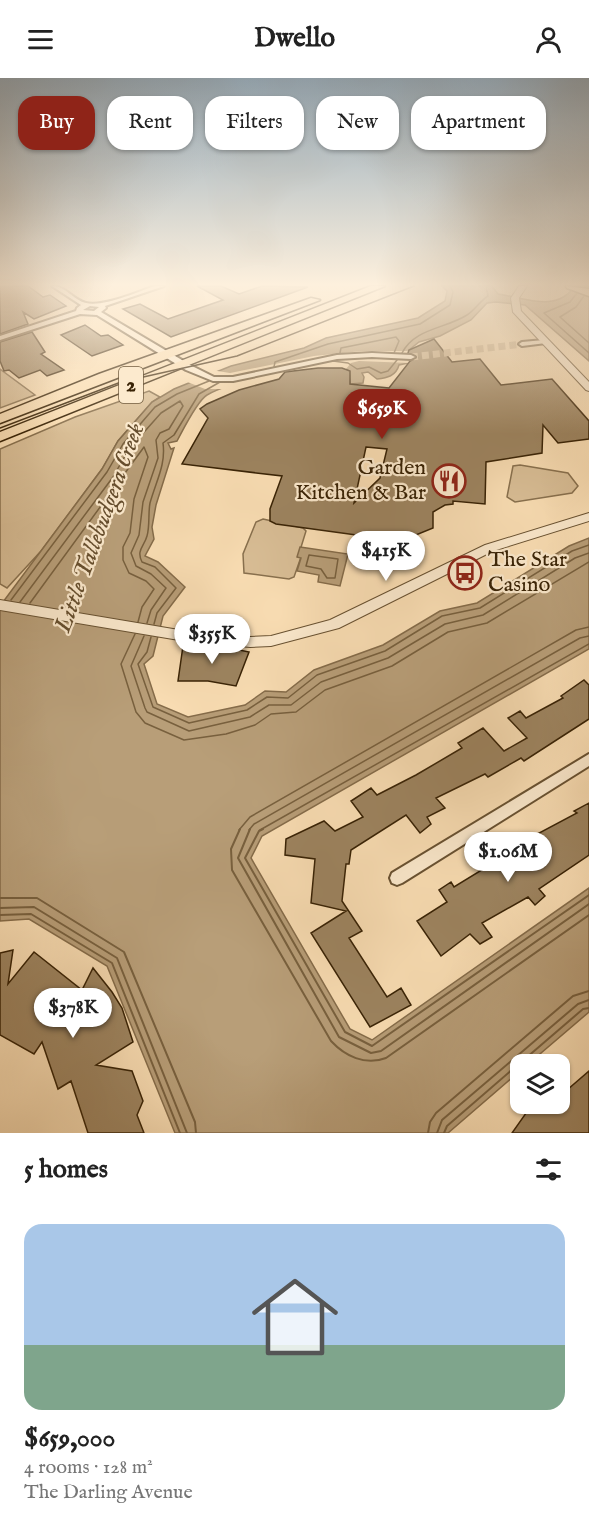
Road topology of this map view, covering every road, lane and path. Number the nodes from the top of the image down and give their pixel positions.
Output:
1 (137, 335) edge
2 (217, 335) edge
3 (257, 335) edge
4 (538, 335) edge
5 (544, 342) junction
6 (522, 344) tunnel mouth
7 (165, 354) junction
8 (411, 357) tunnel mouth
9 (183, 365) junction
10 (589, 388) edge
11 (0, 419) edge
12 (0, 437) edge
13 (589, 517) edge
14 (1, 604) edge
15 (589, 759) edge
16 (397, 878) dead end

1 - 7 street
2 - 7 main road, 2
3 - 9 main road, 2
4 - 5 street
5 - 6 street
5 - 10 street
7 - 9 street
7 - 11 main road, 2
8 - 9 street
9 - 12 main road, 2
13 - 14 street
15 - 16 street

